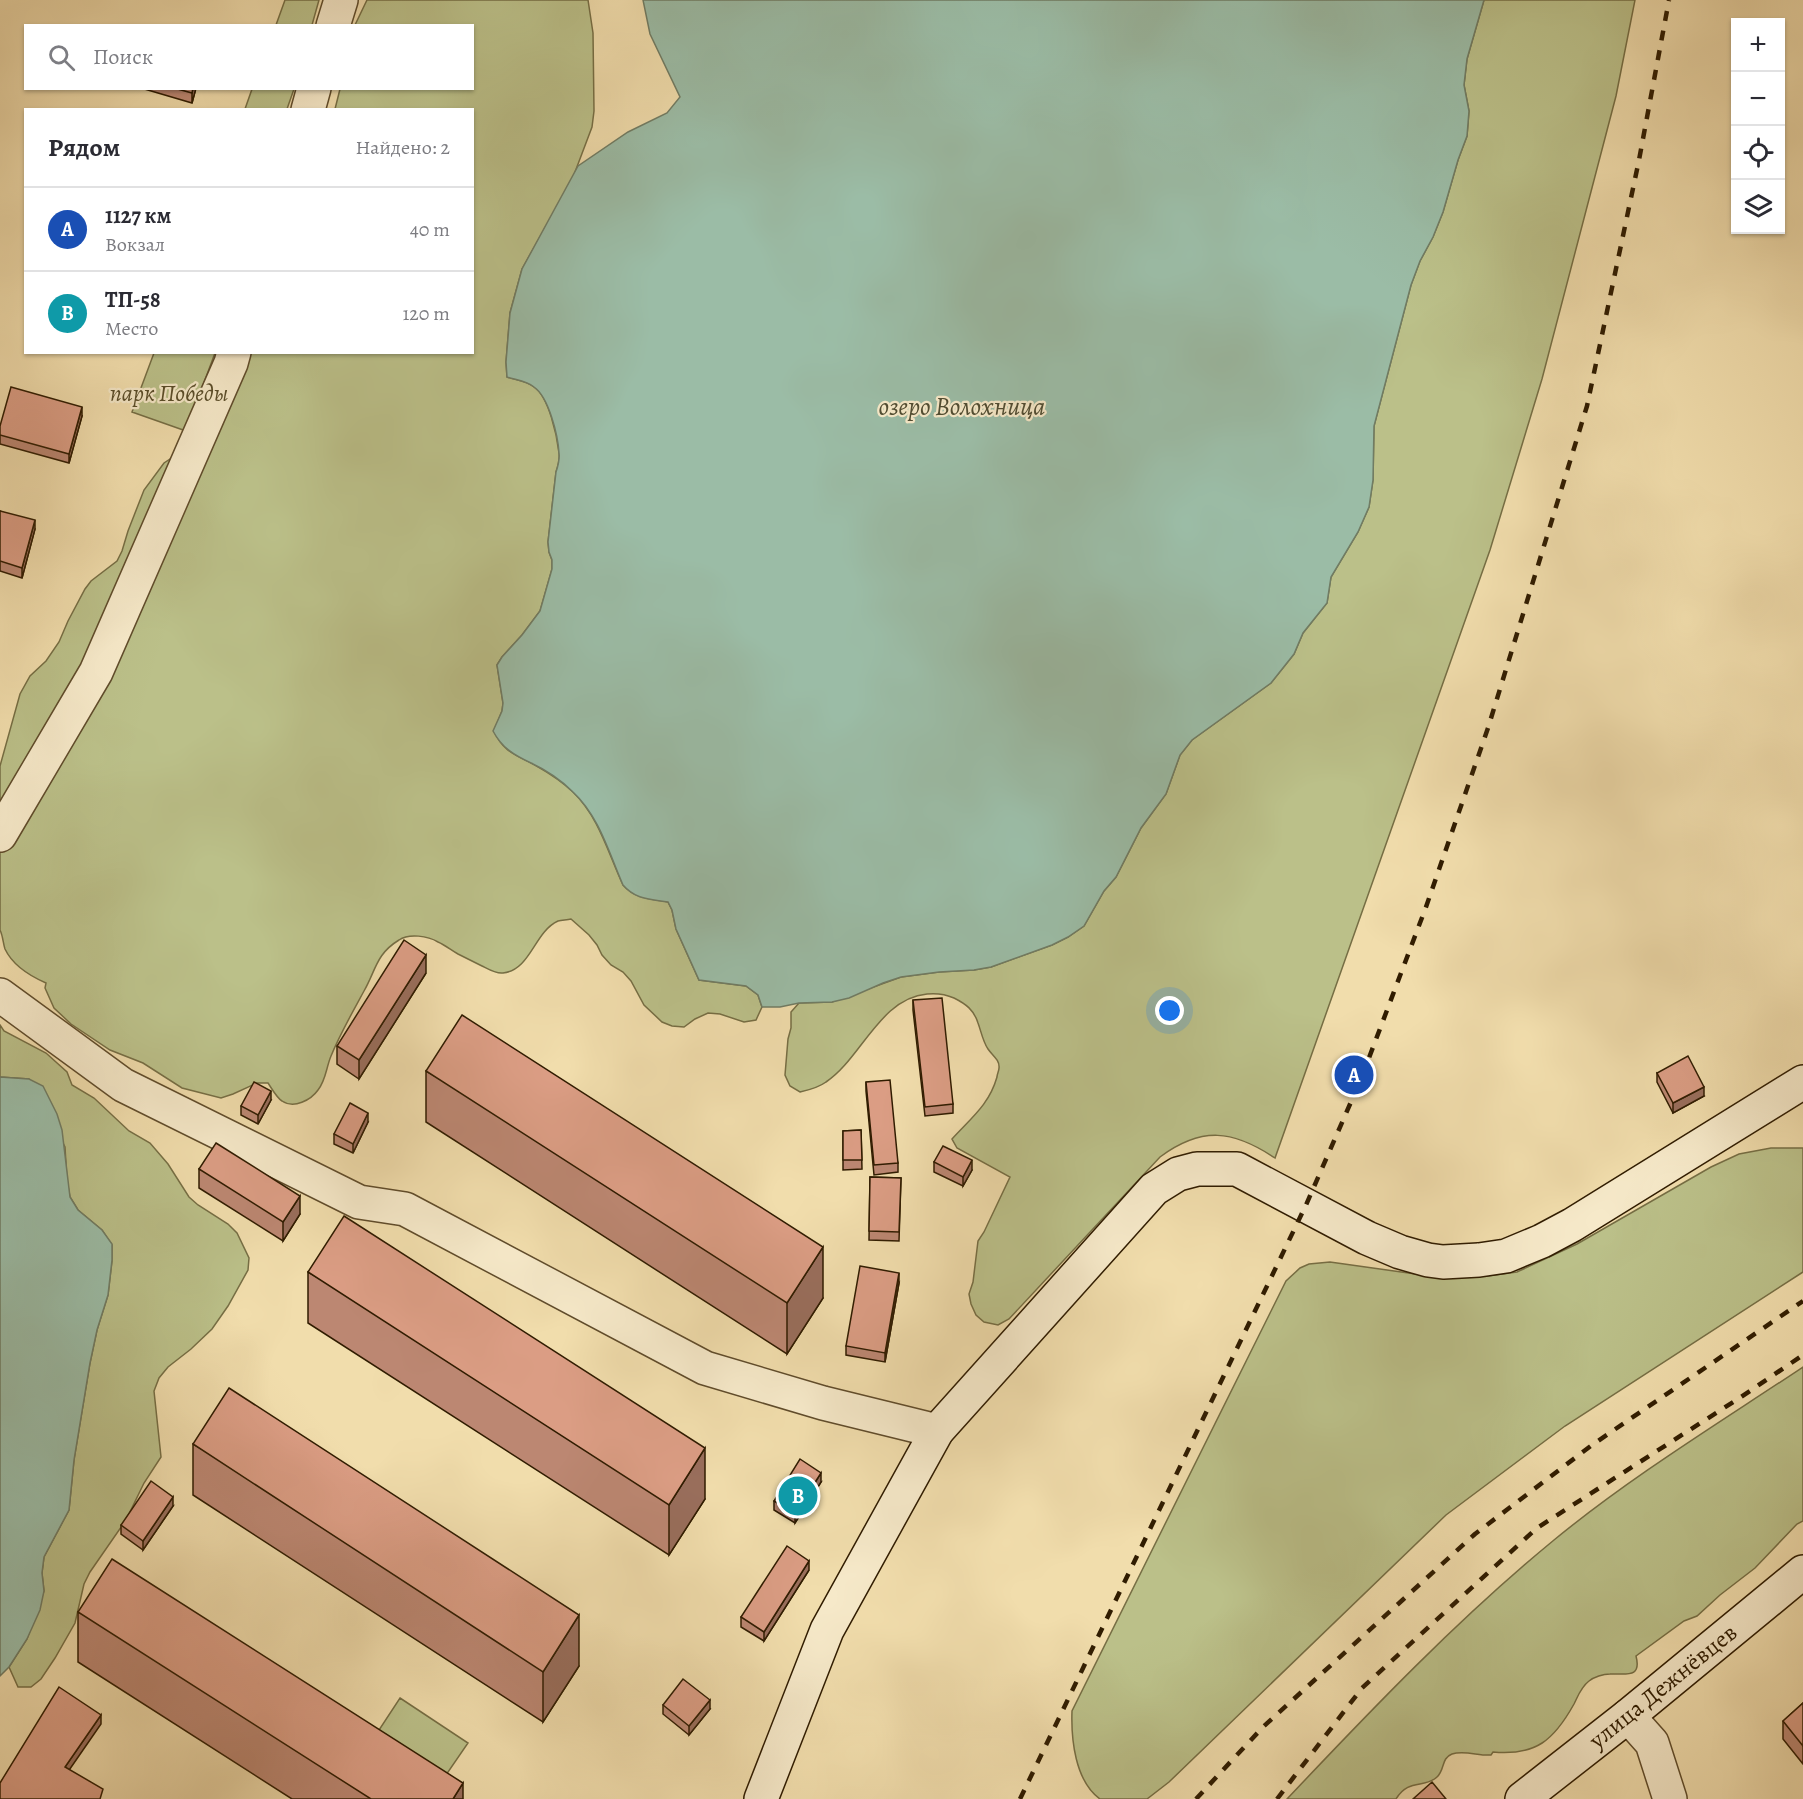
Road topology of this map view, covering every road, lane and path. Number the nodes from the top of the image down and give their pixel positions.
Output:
1 (341, 0) edge
2 (334, 24) edge
3 (313, 90) edge
4 (309, 108) edge
5 (233, 354) edge
6 (0, 835) edge
7 (0, 995) edge
8 (1803, 1083) edge
9 (937, 1431) junction
10 (1803, 1572) edge
11 (1628, 1716) junction
12 (761, 1799) edge
13 (1522, 1799) edge
14 (1670, 1799) edge

1 - 2 street
3 - 4 street
5 - 6 street
7 - 9 street
8 - 9 street
9 - 12 street
10 - 11 street, улица Дежнёвцев
11 - 13 street, улица Дежнёвцев
11 - 14 street

